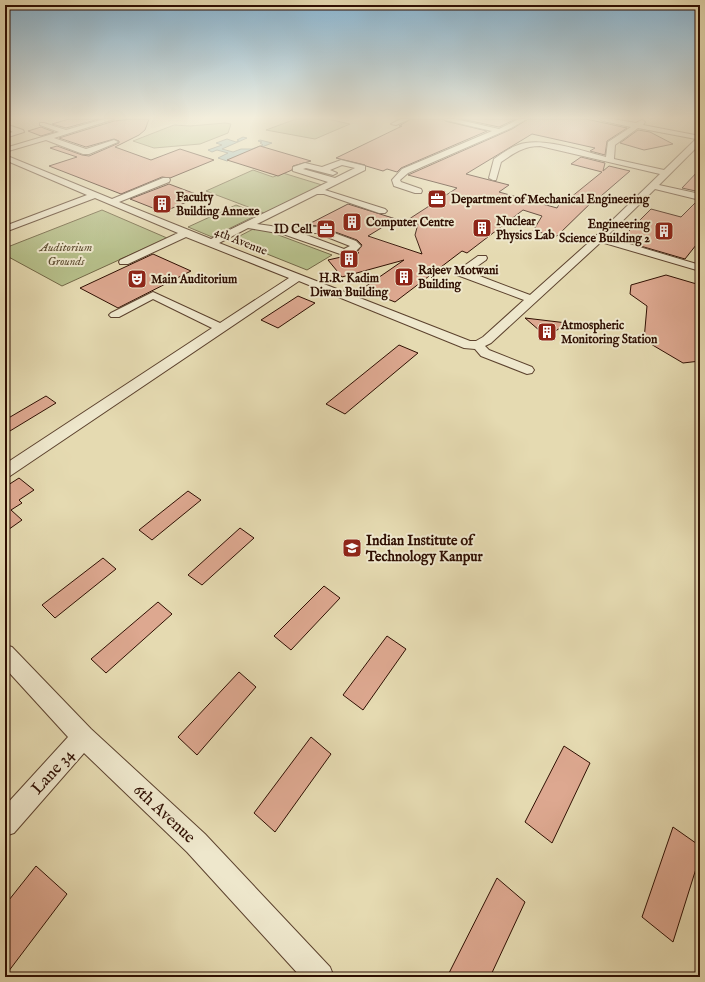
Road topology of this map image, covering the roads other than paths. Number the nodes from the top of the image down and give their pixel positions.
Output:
1 (21, 165) edge
2 (305, 165) joint
3 (335, 165) edge
4 (351, 165) edge
5 (419, 165) edge
6 (496, 165) edge
7 (631, 165) edge
8 (677, 165) edge
9 (323, 170) junction
10 (667, 173) junction
11 (344, 177) junction
12 (493, 178) dead end
13 (166, 180) dead end
14 (336, 181) junction
15 (654, 186) junction
16 (315, 191) junction
17 (418, 191) dead end
18 (94, 195) junction
19 (700, 197) edge
20 (111, 202) junction
21 (382, 211) dead end
22 (245, 225) junction
23 (5, 229) edge
24 (285, 231) junction
25 (186, 233) junction
26 (599, 238) junction
27 (212, 243) junction
28 (482, 258) dead end
29 (124, 262) dead end
30 (700, 268) edge
31 (298, 277) junction
32 (532, 299) junction
33 (115, 315) dead end
34 (222, 328) junction
35 (473, 345) junction
36 (527, 370) dead end
37 (5, 472) edge
38 (5, 654) edge
39 (83, 736) junction
40 (5, 824) edge
41 (309, 972) edge

1 - 18 street, 4th Avenue
2 - 9 street
2 - 14 street
3 - 9 street
4 - 11 street
5 - 17 street
6 - 12 street
7 - 10 street
8 - 10 street
9 - 11 street
10 - 15 street
11 - 14 street
13 - 20 street
14 - 16 street
15 - 19 street
15 - 26 street
16 - 21 street
16 - 22 street
18 - 20 street, 4th Avenue
18 - 23 street
20 - 25 street, 4th Avenue
22 - 24 street
22 - 27 street
24 - 24 street
25 - 27 street, 4th Avenue
25 - 29 street
26 - 30 street
26 - 32 street
27 - 31 street, 4th Avenue
28 - 32 street
31 - 34 street
31 - 35 street, 4th Avenue
32 - 35 street
33 - 34 street
34 - 37 street
35 - 36 street, 4th Avenue
38 - 39 street, 6th Avenue
39 - 40 street, Lane 34
39 - 41 street, 6th Avenue

